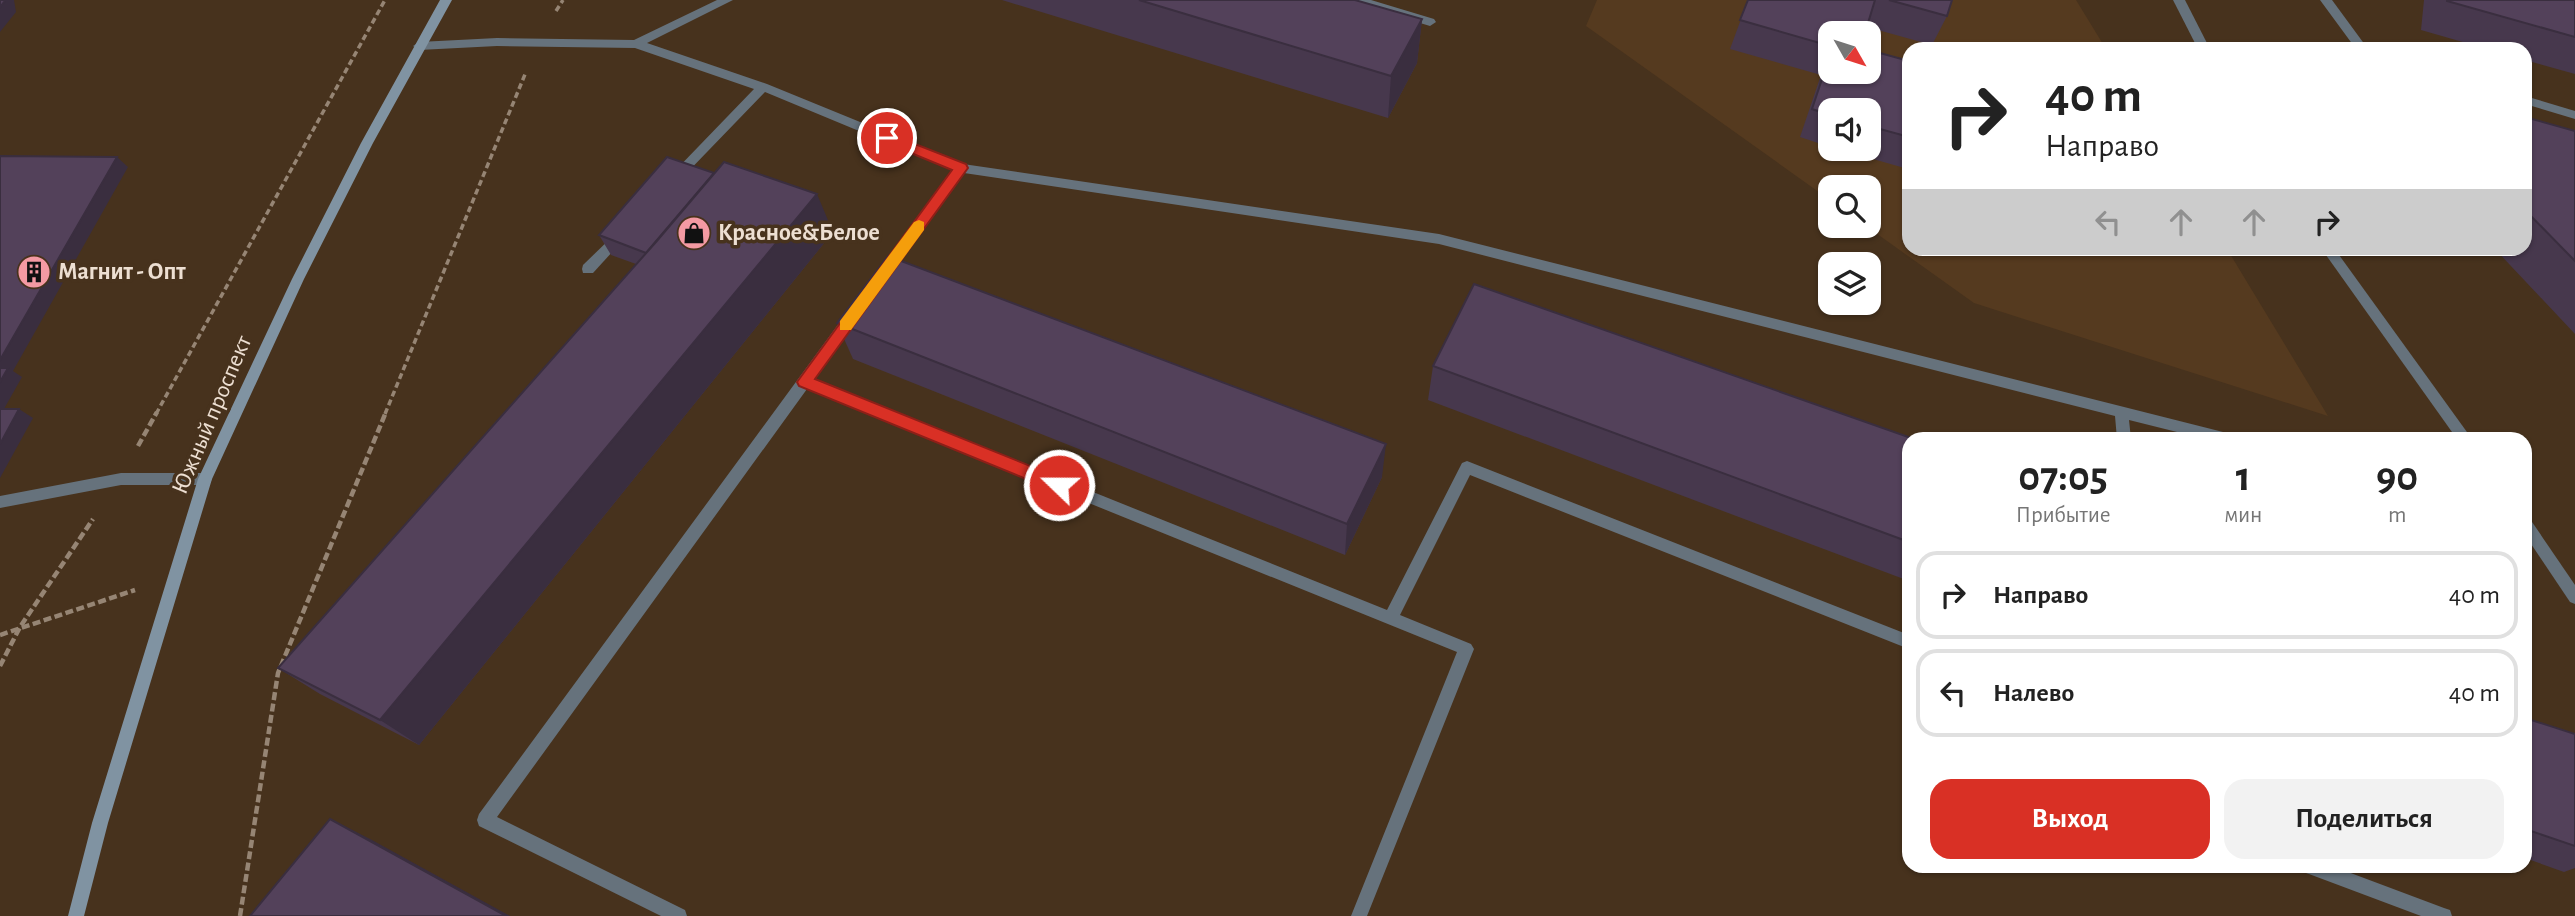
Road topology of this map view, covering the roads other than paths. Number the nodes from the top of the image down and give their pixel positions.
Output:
1 (446, 0) edge
2 (727, 0) edge
3 (1358, 0) edge
4 (2179, 0) edge
5 (2326, 0) edge
6 (1430, 22) dead end
7 (2200, 42) edge
8 (2357, 42) edge
9 (636, 44) junction
10 (419, 46) junction
11 (763, 87) junction
12 (2532, 102) edge
13 (2575, 114) edge
14 (961, 168) junction
15 (662, 192) edge
16 (625, 231) edge
17 (2333, 256) edge
18 (588, 269) dead end
19 (879, 281) edge
20 (862, 303) edge
21 (805, 382) junction
22 (2121, 412) junction
23 (2123, 432) edge
24 (2200, 432) edge
25 (2460, 432) edge
26 (205, 479) junction
27 (0, 502) edge
28 (2532, 534) edge
29 (2575, 597) edge
30 (1390, 619) junction
31 (1902, 639) edge
32 (2328, 873) edge
33 (76, 916) edge
34 (679, 916) edge
35 (1359, 916) edge
36 (2444, 916) edge

1 - 10 main road, Южный проспект
2 - 9 lane
3 - 6 lane
4 - 7 lane
5 - 8 lane
9 - 10 lane
9 - 11 lane
10 - 26 main road, Южный проспект
11 - 14 lane
11 - 15 lane
12 - 13 lane
14 - 19 lane
14 - 22 lane
16 - 18 lane
17 - 25 lane
20 - 21 lane
21 - 30 lane
21 - 34 lane
22 - 23 lane
22 - 24 lane
26 - 27 lane
26 - 33 main road, Южный проспект
28 - 29 lane
30 - 31 lane
30 - 35 lane
32 - 36 lane

